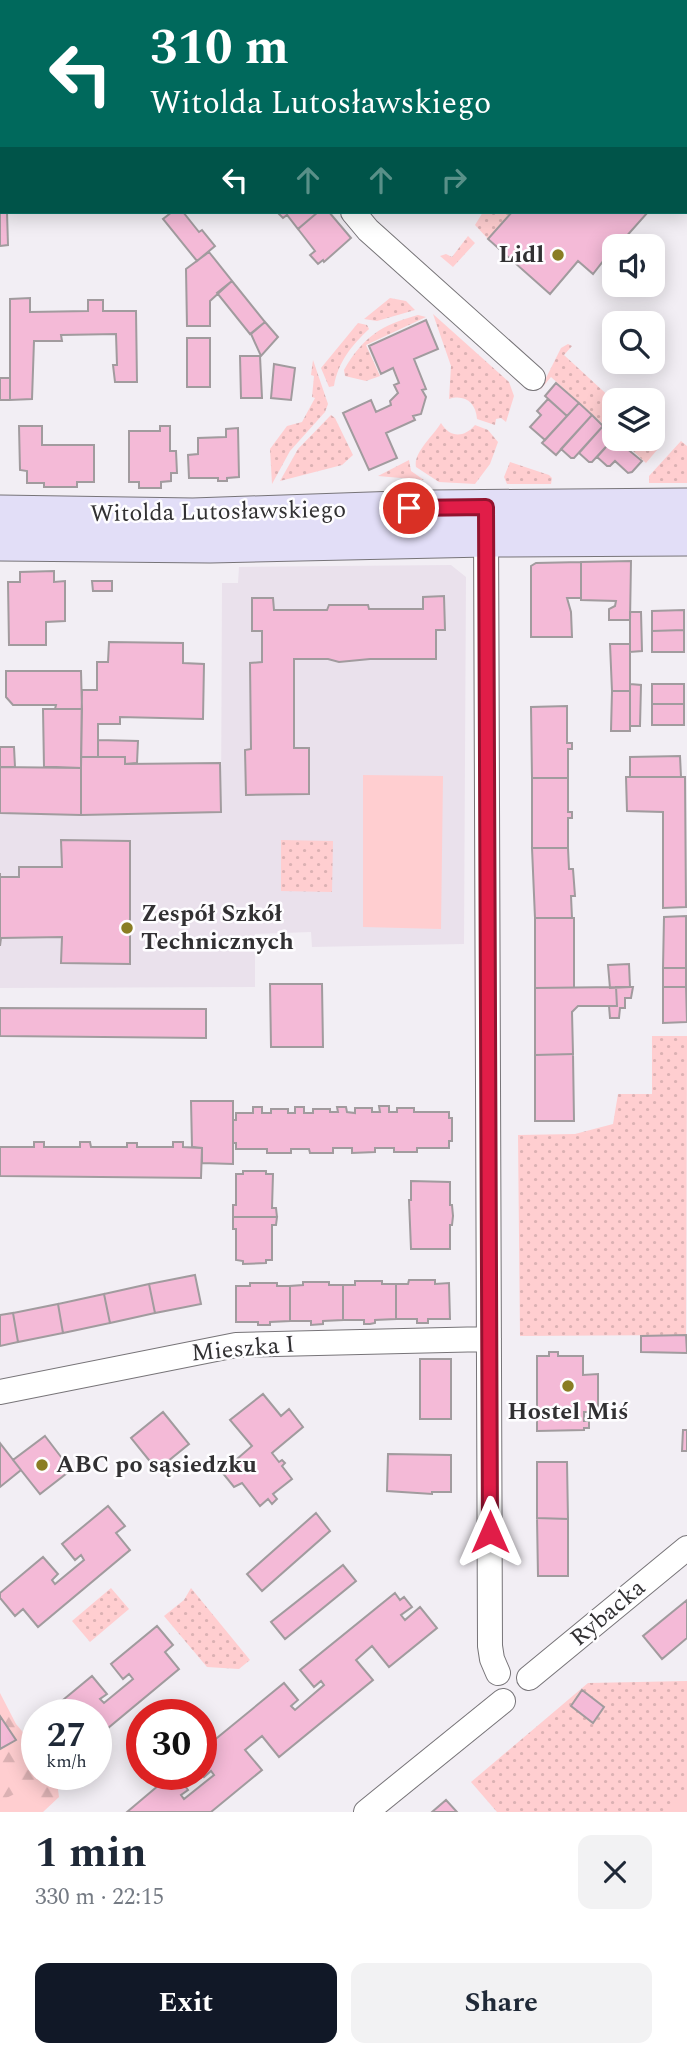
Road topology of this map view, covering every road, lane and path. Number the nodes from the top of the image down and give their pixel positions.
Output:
1 (355, 214) edge
2 (533, 378) dead end
3 (687, 506) edge
4 (0, 513) edge
5 (486, 523) junction
6 (687, 538) edge
7 (0, 543) edge
8 (489, 1339) junction
9 (0, 1392) edge
10 (687, 1548) edge
11 (498, 1672) junction
12 (529, 1678) junction
13 (503, 1701) junction
14 (366, 1812) edge

1 - 2 street
3 - 5 main road, Witolda Lutosławskiego
4 - 5 main road, Witolda Lutosławskiego
5 - 6 main road, Witolda Lutosławskiego
5 - 7 main road, Witolda Lutosławskiego
5 - 8 street
8 - 9 street, Mieszka I
8 - 11 street
10 - 12 street, Rybacka
11 - 12 street
11 - 13 street
12 - 13 street
13 - 14 street

